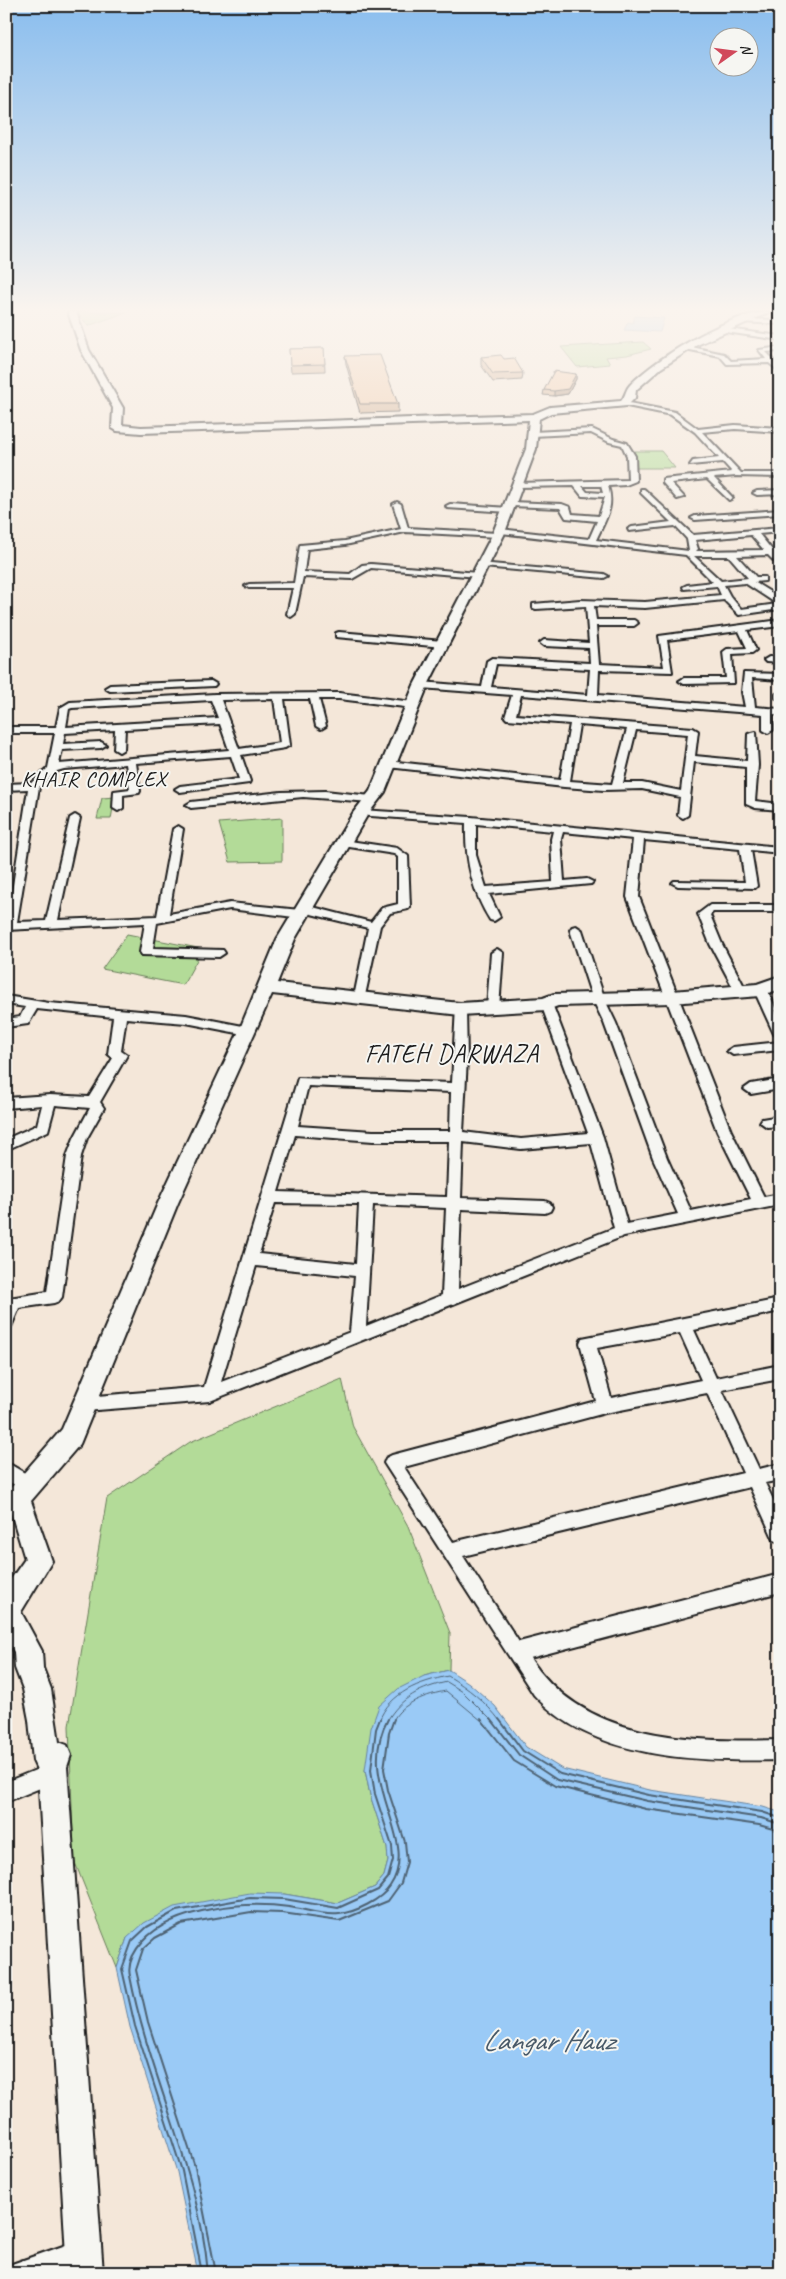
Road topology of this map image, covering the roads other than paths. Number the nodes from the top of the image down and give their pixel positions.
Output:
1 (117, 418) edge
2 (541, 418) edge
3 (680, 418) edge
4 (534, 425) junction
5 (780, 430) edge
6 (697, 431) junction
7 (724, 460) junction
8 (693, 463) dead end
9 (736, 474) junction
10 (780, 475) edge
11 (708, 476) junction
12 (577, 483) junction
13 (604, 483) junction
14 (518, 485) junction
15 (644, 490) dead end
16 (780, 492) edge
17 (757, 493) dead end
18 (607, 495) junction
19 (680, 497) dead end
20 (729, 498) dead end
21 (397, 504) dead end
22 (450, 506) dead end
23 (510, 507) junction
24 (780, 512) edge
25 (602, 518) junction
26 (695, 518) dead end
27 (676, 524) junction
28 (632, 529) dead end
29 (405, 530) junction
30 (780, 530) edge
31 (753, 532) junction
32 (499, 533) junction
33 (691, 538) junction
34 (590, 542) junction
35 (770, 552) junction
36 (780, 552) edge
37 (692, 553) junction
38 (731, 554) junction
39 (780, 565) edge
40 (481, 570) junction
41 (299, 574) junction
42 (604, 576) dead end
43 (762, 579) dead end
44 (749, 580) junction
45 (719, 583) junction
46 (298, 585) junction
47 (249, 586) dead end
48 (686, 587) dead end
49 (726, 597) junction
50 (780, 602) edge
51 (590, 605) junction
52 (536, 606) dead end
53 (780, 606) edge
54 (290, 614) dead end
55 (592, 623) junction
56 (634, 623) dead end
57 (780, 623) edge
58 (742, 628) junction
59 (339, 634) dead end
60 (544, 643) dead end
61 (443, 644) junction
62 (594, 646) junction
63 (770, 660) dead end
64 (780, 660) edge
65 (595, 666) junction
66 (780, 676) edge
67 (684, 681) dead end
68 (421, 685) junction
69 (140, 687) junction
70 (110, 688) dead end
71 (486, 690) junction
72 (518, 691) junction
73 (314, 696) junction
74 (593, 696) junction
75 (213, 697) junction
76 (279, 698) junction
77 (138, 701) junction
78 (413, 705) junction
79 (751, 710) junction
80 (768, 711) junction
81 (780, 712) edge
82 (225, 721) junction
83 (575, 722) junction
84 (321, 726) dead end
85 (120, 727) junction
86 (632, 727) junction
87 (6, 730) edge
88 (60, 730) junction
89 (768, 730) dead end
90 (753, 734) dead end
91 (101, 745) dead end
92 (57, 747) junction
93 (119, 749) dead end
94 (234, 753) junction
95 (690, 759) junction
96 (131, 762) junction
97 (388, 764) junction
98 (753, 765) junction
99 (53, 769) junction
100 (564, 784) junction
101 (34, 786) junction
102 (617, 786) junction
103 (6, 787) edge
104 (180, 789) dead end
105 (686, 795) junction
106 (191, 804) dead end
107 (366, 806) junction
108 (118, 808) dead end
109 (780, 808) edge
110 (682, 815) dead end
111 (76, 818) dead end
112 (471, 820) junction
113 (178, 829) dead end
114 (559, 829) junction
115 (639, 835) junction
116 (343, 843) junction
117 (745, 846) junction
118 (780, 850) edge
119 (587, 882) dead end
120 (678, 883) dead end
121 (559, 885) junction
122 (484, 892) junction
123 (780, 908) edge
124 (304, 912) junction
125 (494, 916) dead end
126 (157, 919) junction
127 (51, 924) junction
128 (9, 926) edge
129 (374, 926) junction
130 (576, 930) dead end
131 (219, 953) dead end
132 (497, 953) dead end
133 (780, 982) edge
134 (265, 987) junction
135 (760, 990) junction
136 (741, 992) junction
137 (360, 997) junction
138 (672, 997) junction
139 (6, 1000) edge
140 (599, 1000) junction
141 (33, 1004) junction
142 (547, 1004) junction
143 (460, 1008) junction
144 (493, 1008) junction
145 (120, 1013) junction
146 (6, 1023) edge
147 (248, 1031) junction
148 (780, 1034) edge
149 (780, 1046) edge
150 (733, 1051) dead end
151 (780, 1084) edge
152 (458, 1088) junction
153 (751, 1088) dead end
154 (50, 1100) junction
155 (93, 1102) junction
156 (6, 1103) edge
157 (291, 1130) junction
158 (456, 1136) junction
159 (596, 1138) junction
160 (6, 1145) edge
161 (271, 1197) junction
162 (366, 1199) junction
163 (780, 1199) edge
164 (454, 1203) junction
165 (760, 1203) junction
166 (546, 1207) dead end
167 (687, 1219) junction
168 (622, 1231) junction
169 (250, 1259) junction
170 (363, 1271) junction
171 (450, 1299) junction
172 (780, 1305) edge
173 (6, 1322) edge
174 (684, 1326) junction
175 (357, 1336) junction
176 (780, 1372) edge
177 (711, 1386) junction
178 (210, 1394) junction
179 (85, 1404) junction
180 (605, 1406) junction
181 (6, 1470) edge
182 (780, 1472) edge
183 (755, 1478) junction
184 (29, 1485) junction
185 (780, 1534) edge
186 (449, 1551) junction
187 (780, 1584) edge
188 (516, 1652) junction
189 (780, 1750) edge
190 (52, 1770) junction
191 (6, 1792) edge
192 (84, 2262) edge
193 (21, 2273) edge

1 - 4 street
2 - 4 street
3 - 6 street
4 - 13 street
4 - 14 street
5 - 6 street
6 - 7 street
7 - 8 street
7 - 9 street
9 - 10 street
9 - 11 street
11 - 19 street
11 - 20 street
12 - 13 street
12 - 14 street
12 - 18 street
13 - 18 street
14 - 23 street
15 - 27 street
16 - 17 street
18 - 25 street
21 - 29 street
22 - 23 street
23 - 25 street
23 - 32 street
24 - 26 street
25 - 34 street
27 - 28 street
27 - 33 street
29 - 32 street
29 - 41 street
30 - 31 street
31 - 33 street
31 - 35 street
32 - 34 street
32 - 40 street
33 - 37 street
34 - 37 street
35 - 36 street
35 - 38 street
35 - 39 street
37 - 38 street
37 - 45 street
38 - 44 street
40 - 41 street
40 - 42 street
40 - 61 street
41 - 46 street
43 - 44 street
44 - 45 street
44 - 50 street
45 - 48 street
45 - 49 street
46 - 47 street
46 - 54 street
49 - 51 street
49 - 53 street
51 - 52 street
51 - 55 street
55 - 56 street
55 - 62 street
57 - 58 street
58 - 65 street
58 - 67 street
59 - 61 street
60 - 62 street
61 - 68 street
62 - 65 street
63 - 64 street
65 - 71 street
65 - 74 street
66 - 79 street
68 - 71 street
68 - 78 street
69 - 70 street
69 - 75 street
69 - 77 street
71 - 72 street
72 - 74 street
72 - 83 street
73 - 76 street
73 - 78 street
73 - 84 street
74 - 79 street
75 - 76 street
75 - 77 street
75 - 82 street
76 - 94 street
77 - 88 street
78 - 97 street
79 - 80 street
80 - 81 street
80 - 89 street
82 - 85 street
82 - 94 street
83 - 86 street
83 - 100 street
85 - 88 street
85 - 93 street
86 - 95 street
86 - 102 street
87 - 88 street
88 - 92 street
90 - 98 street
91 - 92 street
92 - 99 street
94 - 96 street
94 - 104 street
95 - 98 street
95 - 105 street
96 - 99 street
96 - 108 street
97 - 100 street
97 - 107 street
98 - 109 street
99 - 101 street
100 - 102 street
101 - 103 street
101 - 128 street
102 - 105 street
105 - 110 street
106 - 107 street
107 - 112 street
107 - 116 street
111 - 127 street
112 - 114 street
112 - 122 street
113 - 126 street
114 - 115 street
114 - 121 street
115 - 117 street
115 - 138 street
116 - 124 street
116 - 129 street
117 - 118 street
117 - 120 street
119 - 121 street
121 - 122 street
122 - 125 street
123 - 136 street
124 - 126 street
124 - 129 street
124 - 134 street
126 - 127 street
126 - 131 street
127 - 128 street
129 - 137 street
130 - 140 street
132 - 144 street
133 - 135 street
134 - 137 street
134 - 147 street
135 - 136 street
135 - 148 street
136 - 138 street
137 - 143 street
138 - 140 street
138 - 165 street
139 - 141 street
140 - 142 street
140 - 167 street
141 - 145 street
141 - 146 street
142 - 144 street
142 - 159 street
143 - 144 street
143 - 152 street
145 - 147 street
145 - 155 street
147 - 179 street
149 - 150 street
151 - 153 street
152 - 157 street
152 - 158 street
154 - 155 street
154 - 156 street
154 - 160 street
155 - 173 street
157 - 158 street
157 - 161 street
158 - 159 street
158 - 164 street
159 - 168 street
161 - 162 street
161 - 169 street
162 - 164 street
162 - 170 street
163 - 165 street
164 - 166 street
164 - 171 street
165 - 167 street
167 - 168 street
168 - 171 street
169 - 170 street
169 - 178 street
170 - 175 street
171 - 175 street
172 - 174 street
174 - 177 street
174 - 180 street
175 - 178 street
176 - 177 street
177 - 180 street
177 - 183 street
178 - 179 street
179 - 184 street
180 - 186 street
181 - 184 street
182 - 183 street
183 - 185 street
183 - 186 street
184 - 190 street
186 - 188 street
187 - 188 street
188 - 189 street
190 - 191 street
190 - 192 street
192 - 193 street

